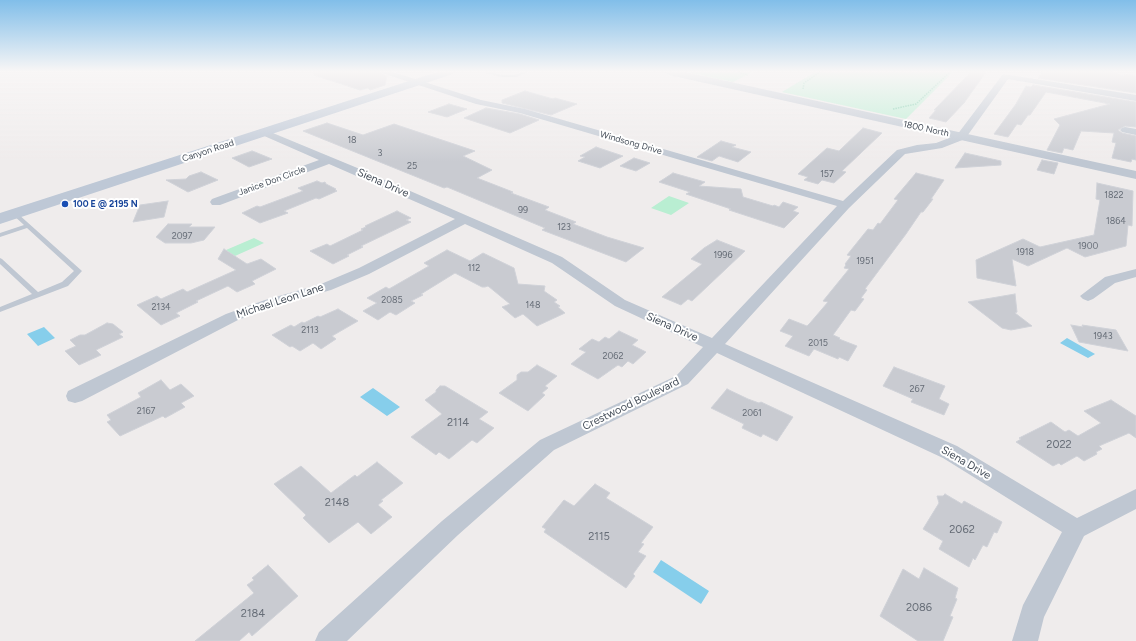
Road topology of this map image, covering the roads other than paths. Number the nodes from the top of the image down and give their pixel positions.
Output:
1 (359, 102) edge
2 (479, 102) edge
3 (803, 102) edge
4 (986, 102) edge
5 (1126, 130) dead end
6 (1136, 132) edge
7 (265, 133) junction
8 (960, 137) junction
9 (328, 160) junction
10 (1136, 175) edge
11 (216, 202) dead end
12 (845, 205) junction
13 (15, 214) junction
14 (0, 219) edge
15 (465, 219) junction
16 (28, 226) junction
17 (0, 235) edge
18 (0, 260) edge
19 (1136, 273) edge
20 (38, 295) junction
21 (1088, 296) dead end
22 (0, 310) edge
23 (715, 346) junction
24 (75, 396) dead end
25 (1136, 498) edge
26 (1076, 529) junction
27 (328, 641) edge
28 (1025, 641) edge

1 - 7 main road, Canyon Road
2 - 12 street, Windsong Drive
3 - 8 street, 1800 North
4 - 8 street
5 - 6 street
7 - 9 street, Siena Drive
7 - 13 main road, Canyon Road
8 - 10 street, 1800 North
8 - 12 street, Crestwood Boulevard
9 - 11 street, Janice Don Circle
9 - 15 street, Siena Drive
12 - 23 street, Crestwood Boulevard
13 - 14 main road, Canyon Road
13 - 16 lane
15 - 23 street, Siena Drive
15 - 24 street, Michael Leon Lane
16 - 17 lane
16 - 20 lane
18 - 20 lane
19 - 21 street
20 - 22 lane
23 - 26 street, Siena Drive
23 - 27 street, Crestwood Boulevard
25 - 26 street
26 - 28 street

